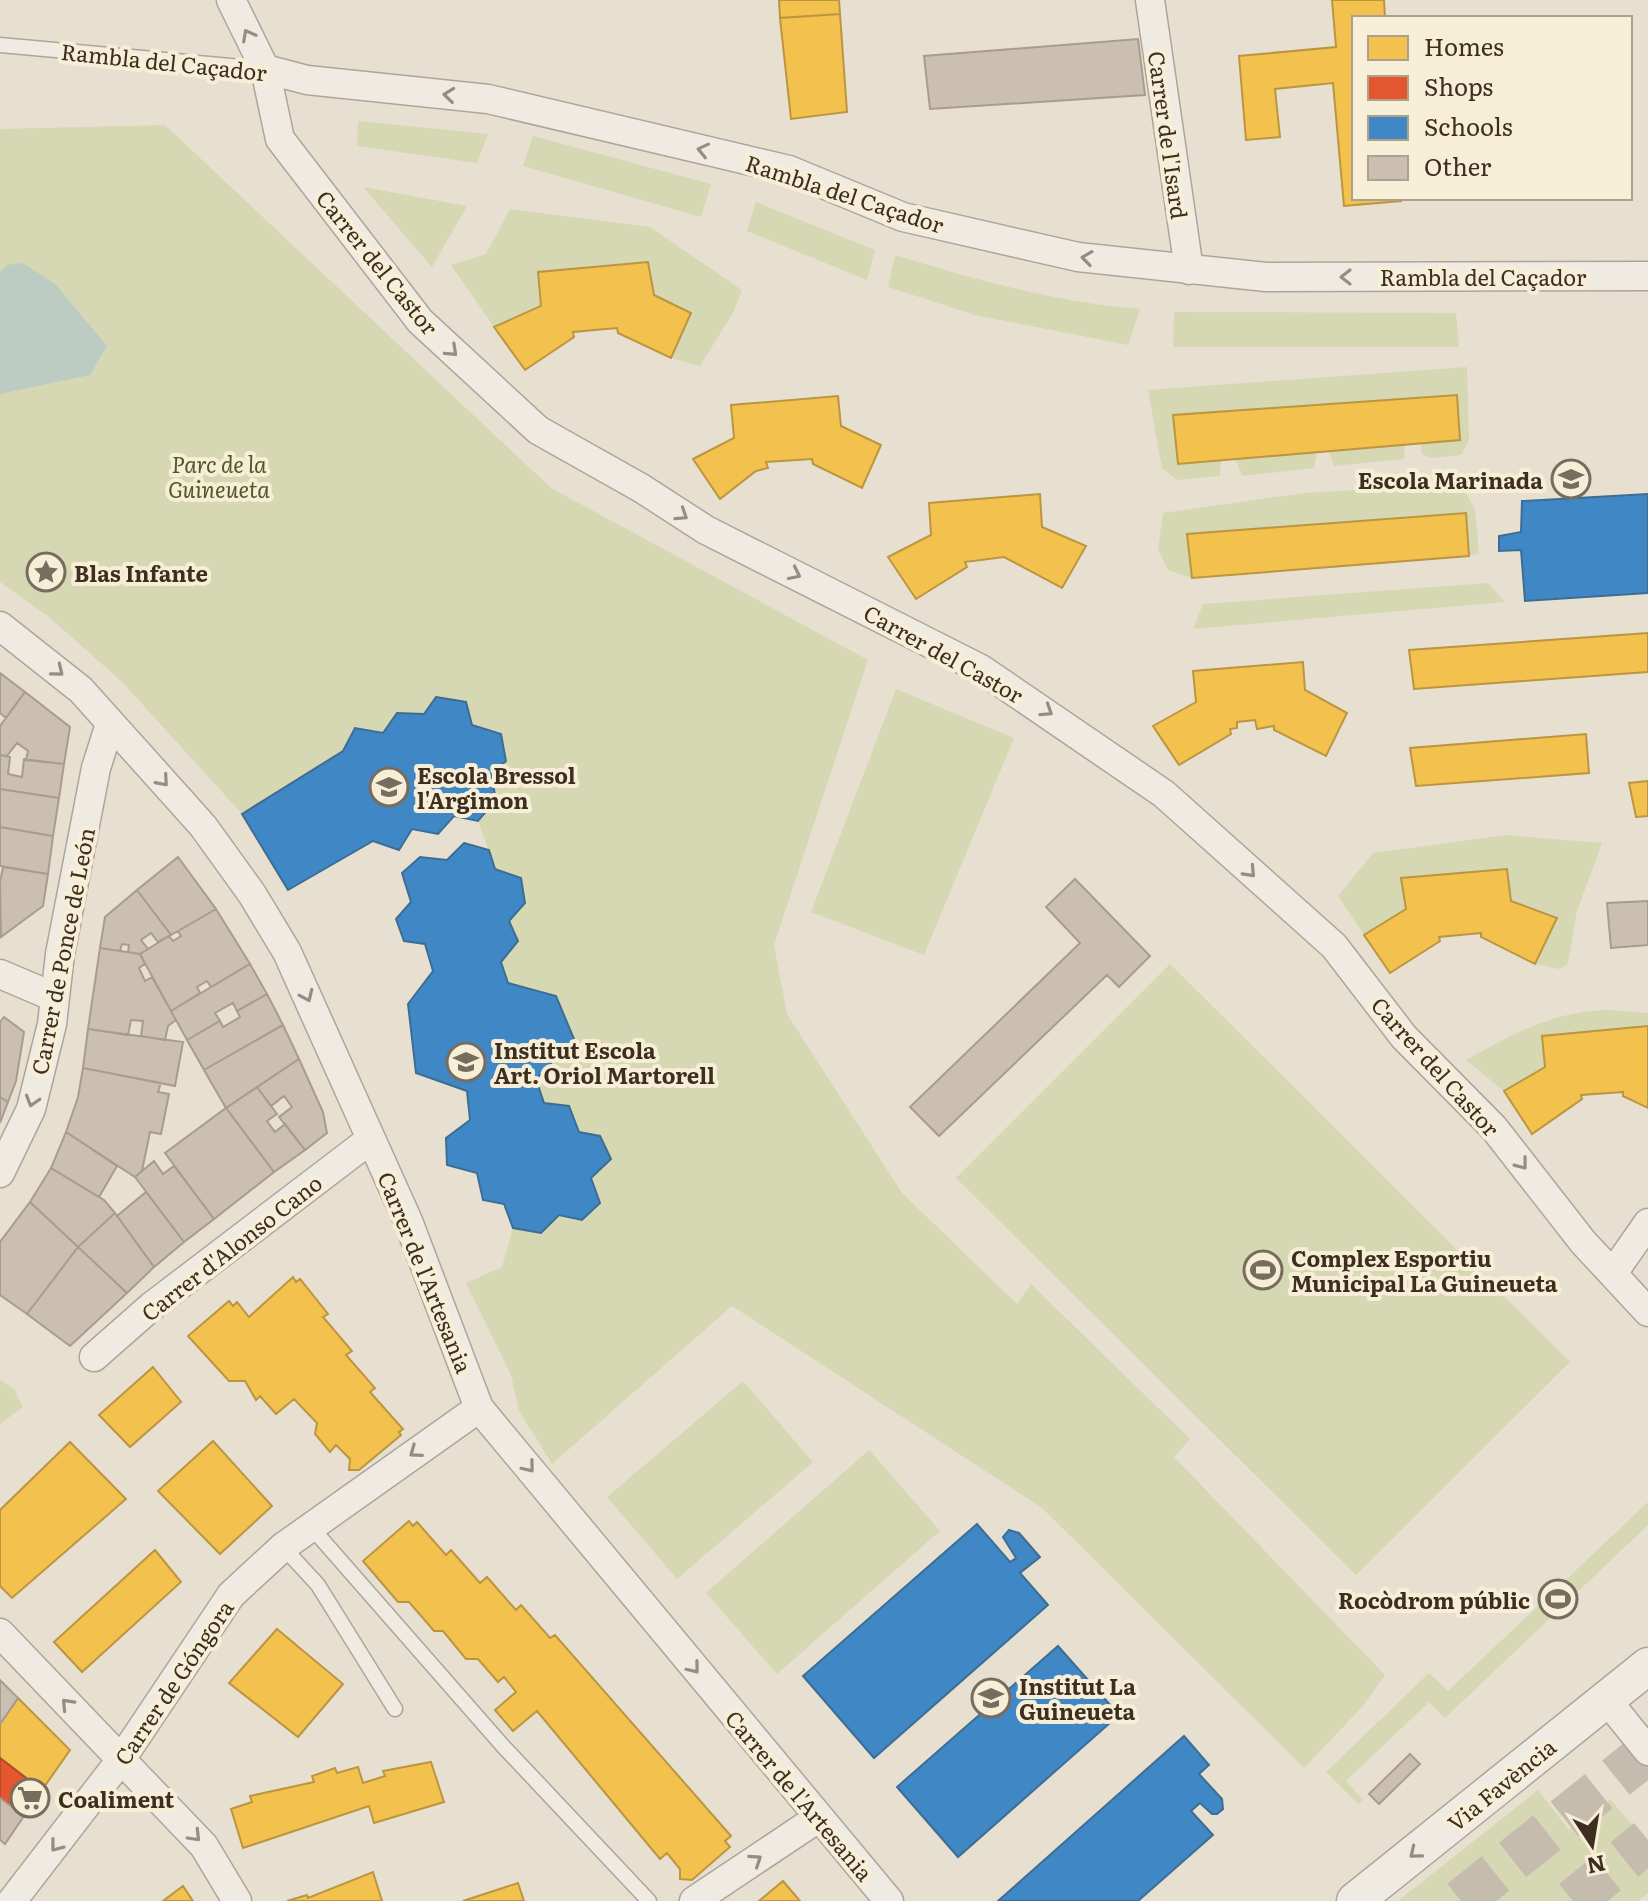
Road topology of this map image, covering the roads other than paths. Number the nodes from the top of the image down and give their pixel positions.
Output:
1 (231, 0) edge
2 (1150, 0) edge
3 (0, 45) edge
4 (265, 69) junction
5 (1189, 270) junction
6 (1648, 276) edge
7 (0, 626) edge
8 (110, 724) junction
9 (0, 974) edge
10 (54, 997) junction
11 (371, 1139) junction
12 (0, 1173) edge
13 (1648, 1223) edge
14 (1613, 1273) junction
15 (1648, 1312) edge
16 (94, 1357) dead end
17 (479, 1408) junction
18 (311, 1527) junction
19 (283, 1547) junction
20 (0, 1633) edge
21 (1648, 1666) edge
22 (1606, 1699) junction
23 (395, 1709) dead end
24 (1648, 1751) edge
25 (120, 1761) junction
26 (818, 1818) junction
27 (12, 1901) edge
28 (237, 1901) edge
29 (649, 1901) edge
30 (694, 1901) edge
31 (889, 1901) edge
32 (1355, 1901) edge

4 -> 1 street, Carrer del Castor
2 - 5 street, Carrer de l'Isard
3 - 4 lane, Rambla del Caçador
5 -> 4 street, Rambla del Caçador
4 -> 14 street, Carrer del Castor
6 -> 5 street, Rambla del Caçador
7 -> 8 street, Carrer de l'Artesania
8 - 10 street, Carrer de Ponce de León
8 -> 11 street, Carrer de l'Artesania
9 - 10 street
10 -> 12 street, Carrer de Ponce de León
11 - 16 street, Carrer d'Alonso Cano
11 - 17 street, Carrer de l'Artesania
13 - 14 street
14 - 15 street, Carrer del Castor
17 -> 18 street, Carrer de Góngora
17 -> 26 street, Carrer de l'Artesania
18 - 19 street, Carrer de Góngora
18 - 29 lane
19 - 23 lane
19 - 25 street, Carrer de Góngora
25 -> 20 street
21 - 22 street, Via Favència
22 - 24 street
22 -> 32 street, Via Favència
25 -> 27 street, Carrer de Góngora
25 -> 28 street
30 -> 26 street
26 - 31 street, Carrer de l'Artesania

